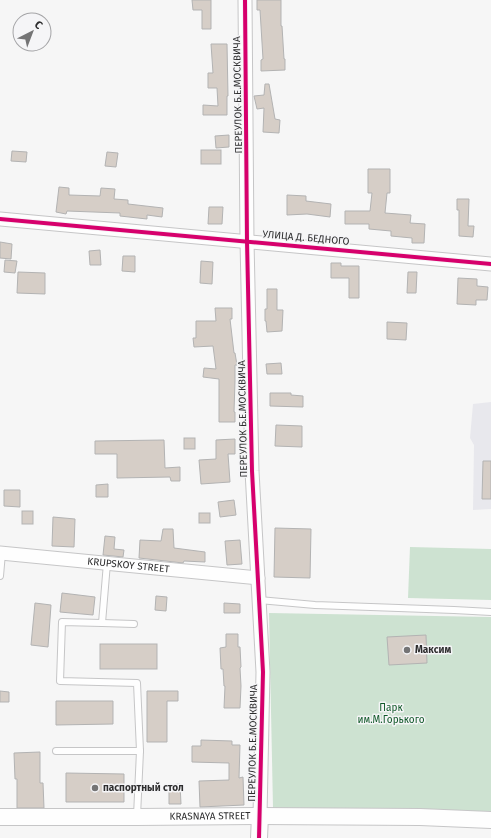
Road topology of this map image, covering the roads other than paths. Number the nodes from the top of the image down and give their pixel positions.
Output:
1 (245, 0) edge
2 (0, 219) edge
3 (247, 241) junction
4 (491, 264) edge
5 (1, 553) edge
6 (107, 563) junction
7 (0, 576) edge
8 (258, 578) junction
9 (258, 600) junction
10 (491, 612) edge
11 (102, 622) junction
12 (134, 624) dead end
13 (56, 750) dead end
14 (140, 751) junction
15 (260, 816) junction
16 (0, 817) edge
17 (137, 817) junction
18 (491, 820) edge
19 (259, 838) edge

1 - 3 street, ПЕРЕУЛОК Б.Е.МОСКВИЧА
2 - 3 street, УЛИЦА Д. БЕДНОГО
3 - 4 street, УЛИЦА Д. БЕДНОГО
3 - 8 street, ПЕРЕУЛОК Б.Е.МОСКВИЧА
5 - 6 street, KRUPSKOY STREET
5 - 7 lane
6 - 8 street, KRUPSKOY STREET
6 - 11 lane
8 - 9 street, ПЕРЕУЛОК Б.Е.МОСКВИЧА
9 - 10 lane
9 - 15 street, ПЕРЕУЛОК Б.Е.МОСКВИЧА
11 - 12 lane
11 - 14 lane
13 - 14 lane
14 - 17 lane
15 - 17 street, KRASNAYA STREET
15 - 18 street, KRASNAYA STREET
15 - 19 street, ПЕРЕУЛОК Б.Е.МОСКВИЧА
16 - 17 street, KRASNAYA STREET

